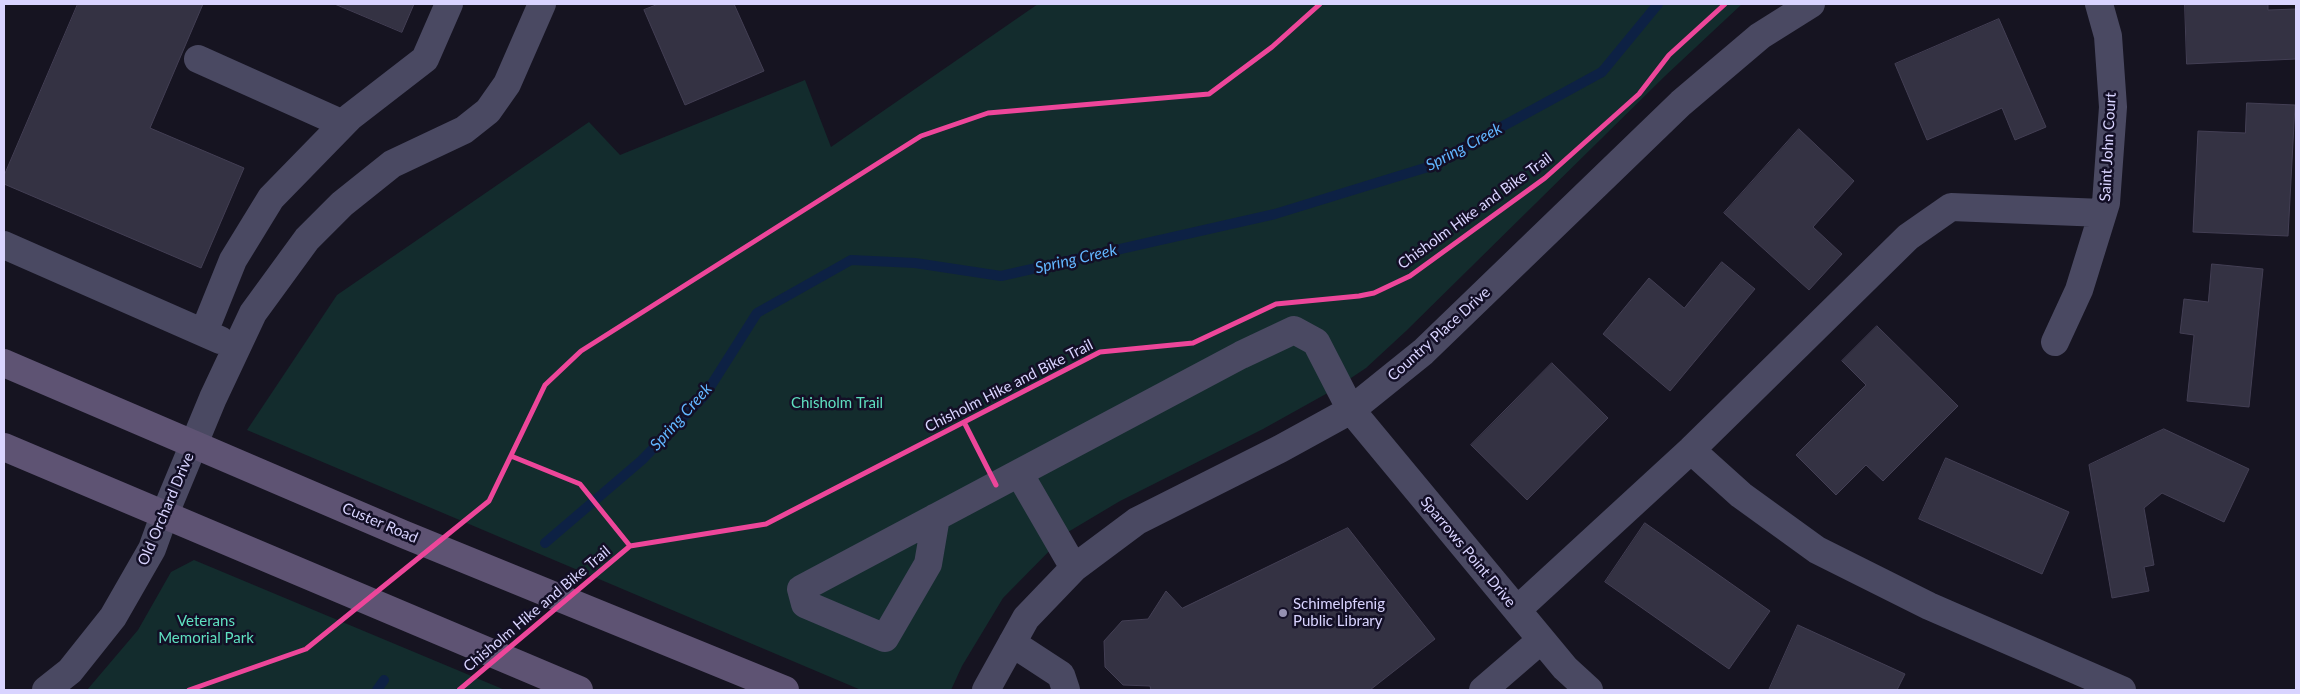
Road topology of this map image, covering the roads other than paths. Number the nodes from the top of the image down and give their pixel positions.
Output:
1 (449, 4) edge
2 (542, 4) edge
3 (1811, 4) edge
4 (2099, 4) edge
5 (198, 59) dead end
6 (343, 124) junction
7 (2103, 214) junction
8 (4, 245) edge
9 (204, 332) junction
10 (2055, 342) dead end
11 (236, 347) junction
12 (4, 364) edge
13 (1351, 410) junction
14 (194, 445) junction
15 (4, 447) edge
16 (1691, 450) junction
17 (1019, 473) junction
18 (164, 516) junction
19 (936, 517) junction
20 (1074, 568) junction
21 (1517, 610) junction
22 (1541, 640) junction
23 (1012, 643) junction
24 (46, 690) edge
25 (579, 690) edge
26 (785, 690) edge
27 (986, 690) edge
28 (1066, 690) edge
29 (1482, 690) edge
30 (1589, 690) edge
31 (2122, 690) edge

1 - 6 street
2 - 11 street, Old Orchard Drive
3 - 13 street, Country Place Drive
4 - 7 street, Saint John Court
5 - 6 street
6 - 9 street
7 - 10 street, Saint John Court
7 - 16 street
8 - 9 street
9 - 11 street
11 - 14 street, Old Orchard Drive
12 - 14 main road, Custer Road
13 - 17 street, Sparrows Point Drive
13 - 20 street, Country Place Drive
13 - 21 street, Sparrows Point Drive
14 - 18 street, Old Orchard Drive
14 - 26 main road, Custer Road
15 - 18 main road
16 - 21 street
16 - 31 street
17 - 19 street
17 - 20 street
18 - 24 street, Old Orchard Drive
18 - 25 main road
19 - 19 street
20 - 23 street, Country Place Drive
21 - 22 street, Sparrows Point Drive
22 - 29 street
22 - 30 street, Sparrows Point Drive
23 - 27 street, Country Place Drive
23 - 28 street

